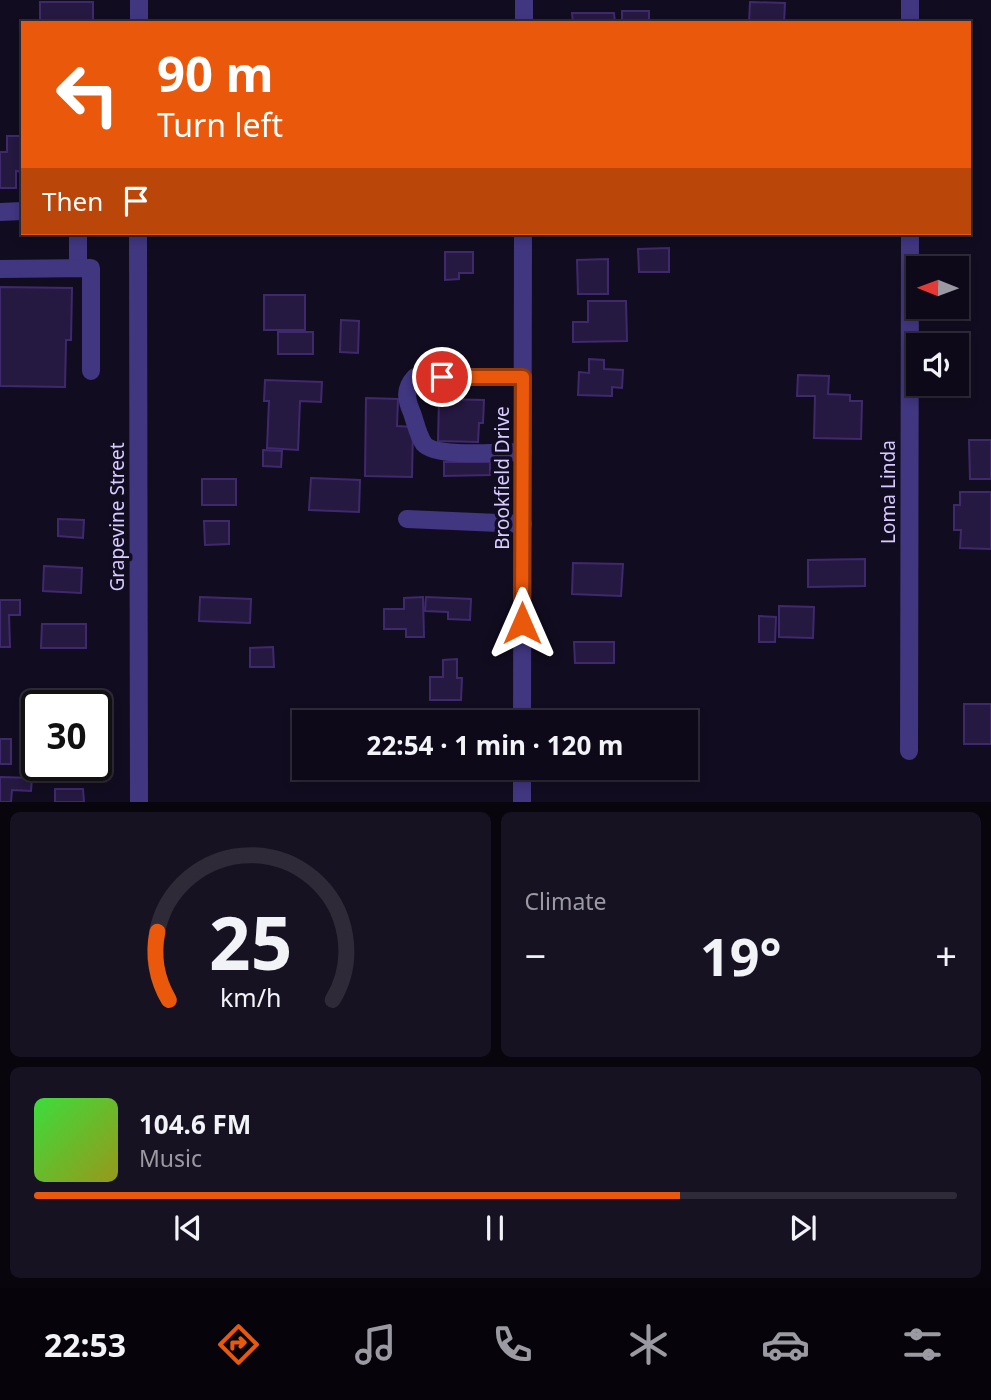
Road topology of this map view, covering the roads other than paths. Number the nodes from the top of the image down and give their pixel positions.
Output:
1 (139, 0) edge
2 (524, 0) edge
3 (910, 0) edge
4 (139, 21) edge
5 (524, 21) edge
6 (910, 21) edge
7 (21, 211) edge
8 (0, 212) edge
9 (78, 235) edge
10 (138, 235) edge
11 (523, 235) edge
12 (910, 235) edge
13 (78, 268) junction
14 (0, 269) edge
15 (91, 371) dead end
16 (523, 377) junction
17 (523, 452) junction
18 (407, 519) dead end
19 (523, 524) junction
20 (522, 710) edge
21 (909, 751) dead end
22 (522, 780) edge
23 (139, 802) edge
24 (522, 802) edge

1 - 4 street
2 - 5 street
3 - 6 street
7 - 8 street
9 - 13 street
10 - 23 street, Grapevine Street
11 - 16 street, Brookfield Drive
12 - 21 street, Loma Linda
13 - 14 street
13 - 15 street
16 - 17 street, Brookfield Drive
16 - 17 street
17 - 19 street, Brookfield Drive
18 - 19 street
19 - 20 street, Brookfield Drive
22 - 24 street

